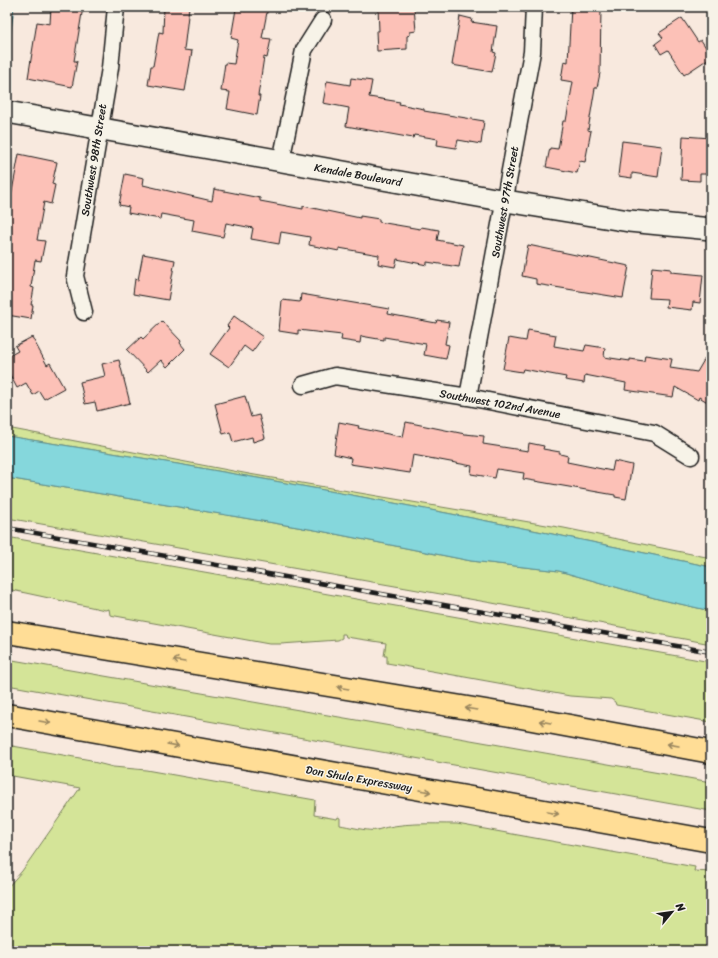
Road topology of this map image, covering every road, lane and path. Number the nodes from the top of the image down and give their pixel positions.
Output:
1 (116, 7) edge
2 (534, 7) edge
3 (323, 20) dead end
4 (7, 112) edge
5 (99, 128) junction
6 (281, 161) junction
7 (506, 201) junction
8 (711, 230) edge
9 (84, 312) dead end
10 (303, 385) dead end
11 (468, 397) junction
12 (691, 456) dead end
13 (7, 618) edge
14 (7, 632) edge
15 (83, 646) junction
16 (7, 715) edge
17 (711, 752) edge
18 (711, 841) edge

1 - 5 street, Southwest 98th Street
2 - 7 street, Southwest 97th Street
3 - 6 street
4 - 5 street, Kendale Boulevard
5 - 6 street, Kendale Boulevard
5 - 9 street, Southwest 98th Street
6 - 7 street, Kendale Boulevard
7 - 8 street, Kendale Boulevard
7 - 11 street, Southwest 97th Street
10 - 11 street, Southwest 102nd Avenue
11 - 12 street, Southwest 102nd Avenue
13 - 15 highway
14 - 15 highway
17 -> 15 highway
16 -> 18 highway, Don Shula Expressway

